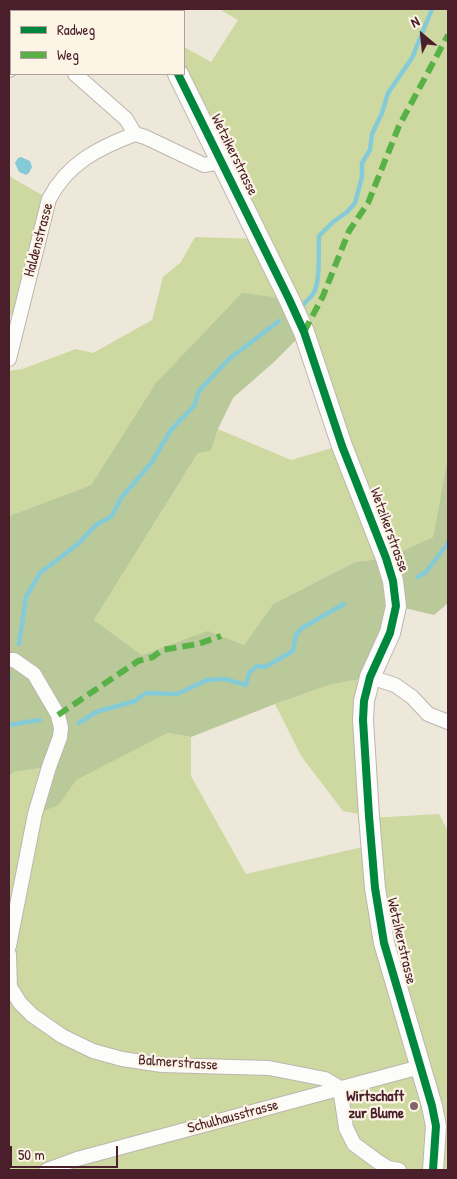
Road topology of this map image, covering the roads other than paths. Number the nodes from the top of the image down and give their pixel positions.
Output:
1 (76, 75) edge
2 (178, 75) edge
3 (134, 134) junction
4 (222, 162) junction
5 (9, 359) edge
6 (9, 660) edge
7 (370, 677) junction
8 (448, 722) edge
9 (9, 946) edge
10 (9, 954) edge
11 (9, 987) edge
12 (420, 1067) junction
13 (340, 1088) junction
14 (441, 1146) edge
15 (47, 1170) edge
16 (399, 1170) edge
17 (433, 1170) edge

1 - 3 street
2 - 4 street, Wetzikerstrasse
3 - 4 street
3 - 5 street, Haldenstrasse
4 - 7 street, Wetzikerstrasse
6 - 9 street
7 - 8 street
7 - 12 street, Wetzikerstrasse
10 - 11 street, Balmerstrasse
11 - 13 street, Balmerstrasse
12 - 13 street, Schulhausstrasse
12 - 14 street, Wetzikerstrasse
13 - 15 street, Schulhausstrasse
13 - 16 street
14 - 17 street, Wetzikerstrasse

